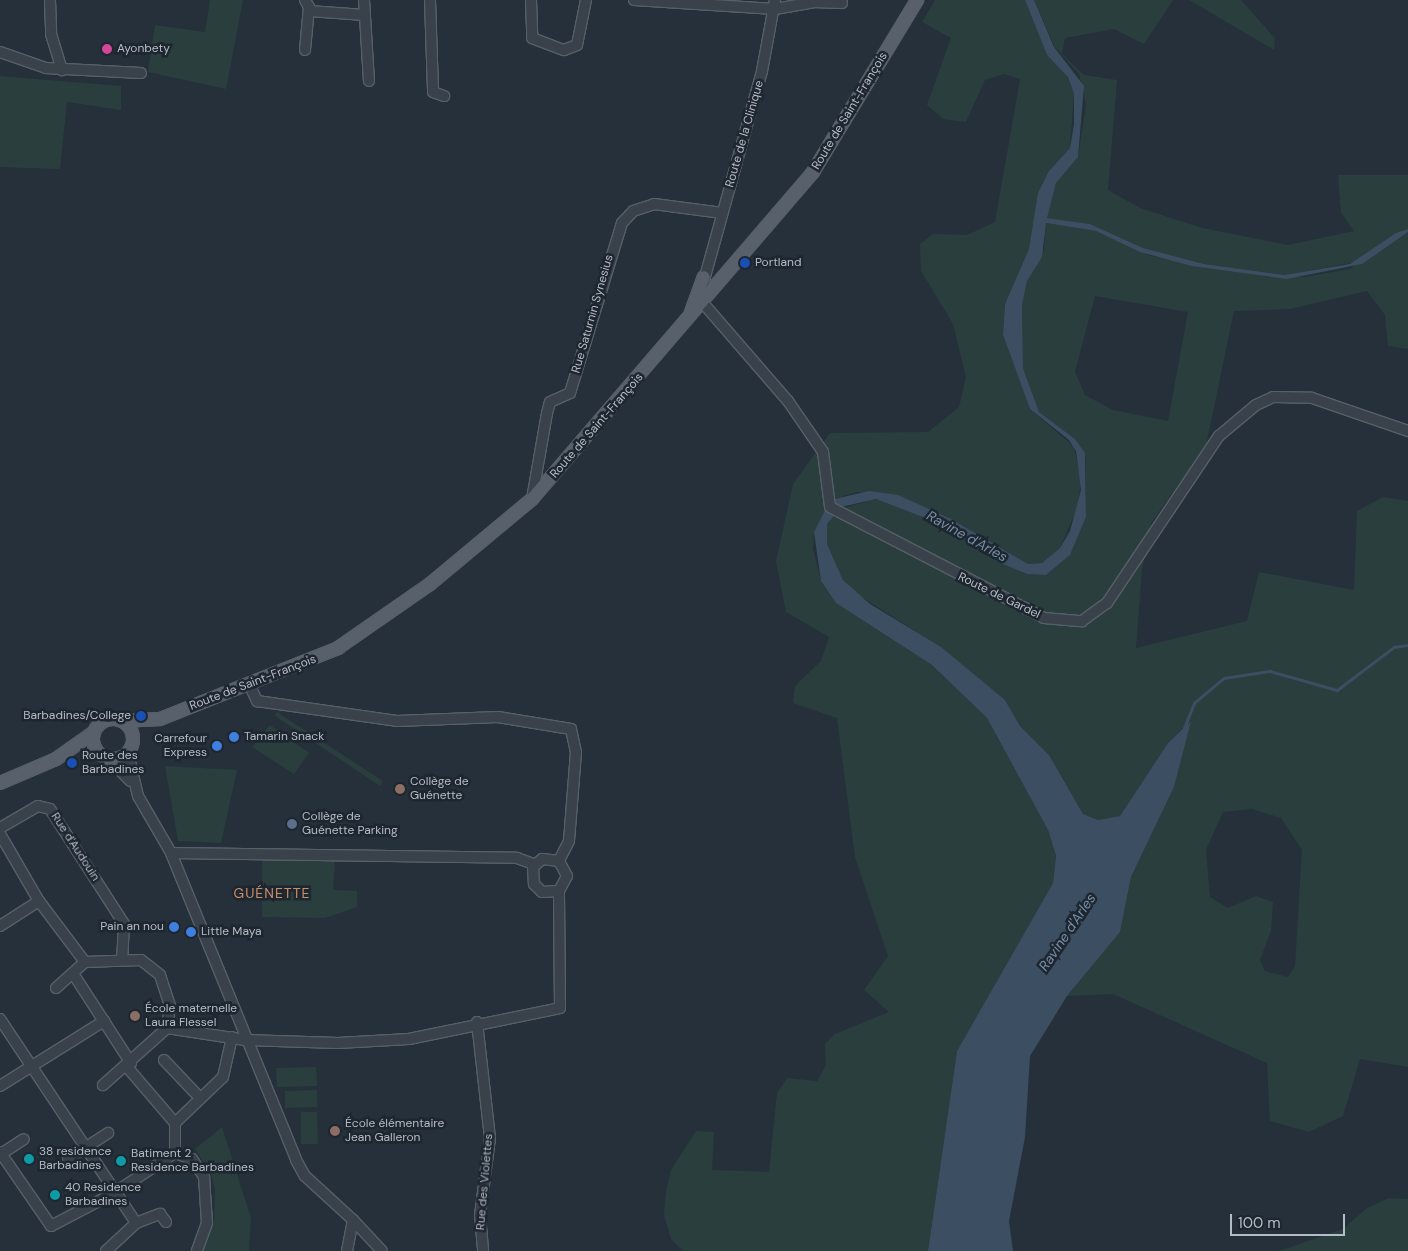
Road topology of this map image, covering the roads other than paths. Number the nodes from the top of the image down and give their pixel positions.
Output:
1 (50, 0) edge
2 (305, 0) edge
3 (364, 0) edge
4 (430, 0) edge
5 (531, 0) edge
6 (586, 0) edge
7 (634, 0) edge
8 (917, 0) edge
9 (842, 3) dead end
10 (775, 5) edge
11 (309, 11) junction
12 (365, 15) junction
13 (305, 50) dead end
14 (0, 52) edge
15 (62, 70) junction
16 (141, 73) dead end
17 (369, 81) dead end
18 (444, 96) dead end
19 (722, 213) junction
20 (706, 272) junction
21 (727, 274) junction
22 (708, 298) junction
23 (690, 318) junction
24 (1408, 430) edge
25 (532, 499) junction
26 (250, 686) junction
27 (160, 719) junction
28 (122, 721) junction
29 (94, 732) junction
30 (130, 748) junction
31 (98, 753) junction
32 (56, 759) junction
33 (110, 760) junction
34 (0, 783) edge
35 (134, 786) junction
36 (0, 828) edge
37 (0, 834) edge
38 (171, 853) junction
39 (559, 861) junction
40 (536, 864) junction
41 (559, 891) junction
42 (39, 901) junction
43 (0, 926) edge
44 (122, 959) junction
45 (85, 962) junction
46 (74, 975) junction
47 (56, 988) dead end
48 (0, 1019) edge
49 (104, 1021) junction
50 (477, 1022) junction
51 (167, 1028) junction
52 (4, 1036) edge
53 (232, 1037) junction
54 (245, 1040) junction
55 (164, 1060) dead end
56 (129, 1065) junction
57 (31, 1067) junction
58 (103, 1085) dead end
59 (0, 1086) edge
60 (200, 1098) junction
61 (175, 1123) junction
62 (108, 1133) dead end
63 (24, 1139) dead end
64 (84, 1149) junction
65 (1, 1153) edge
66 (175, 1153) junction
67 (68, 1159) dead end
68 (114, 1193) junction
69 (353, 1220) junction
70 (166, 1222) dead end
71 (136, 1223) junction
72 (106, 1251) edge
73 (197, 1251) edge
74 (347, 1251) edge
75 (382, 1251) edge
76 (483, 1251) edge

1 - 15 street
2 - 11 street
3 - 12 street
4 - 18 street
5 - 6 street
7 - 10 street
8 - 21 main road, Route de Saint-François
9 - 10 street
10 - 19 street, Route de la Clinique
11 - 12 street
11 - 13 street
12 - 17 street
14 - 15 street
15 - 16 street
19 - 20 street, Route de la Clinique
19 - 25 street, Rue Saturnin Synesius
20 - 21 main road
20 - 22 street, Route de la Clinique
20 - 23 main road
21 - 22 main road, Route de Saint-François
22 - 23 main road, Route de Saint-François
22 - 24 street, Route de Gardel
23 - 25 main road, Route de Saint-François
25 - 26 main road, Route de Saint-François
26 - 27 main road, Route de Saint-François
26 - 39 street
27 - 28 main road, Route de Saint-François
27 - 30 main road, Route de Saint-François
28 - 29 main road
28 - 30 main road
29 - 31 main road
29 - 32 main road
30 - 33 main road
30 - 35 street
31 - 32 main road
31 - 33 main road
32 - 34 main road
33 - 35 street
35 - 38 street
36 - 44 street, Rue d'Audouin
37 - 42 street
38 - 40 street
38 - 54 street
39 - 40 street
39 - 41 street
40 - 41 street
41 - 50 street
42 - 43 street
42 - 45 street
44 - 45 street
44 - 51 street
45 - 46 street
46 - 47 street
46 - 49 street
48 - 52 street
49 - 56 street
49 - 57 street
50 - 54 street
50 - 76 street, Rue des Violettes
51 - 53 street
51 - 56 street
52 - 57 street
53 - 54 street
53 - 60 street
54 - 69 street
55 - 60 street
56 - 58 street
56 - 61 street
57 - 59 street
57 - 64 street
60 - 61 street
61 - 66 street
62 - 64 street
63 - 65 street
64 - 67 street
64 - 68 street
65 - 68 street
66 - 68 street
66 - 73 street
68 - 71 street
69 - 74 street
69 - 75 street
70 - 71 street
71 - 72 street

